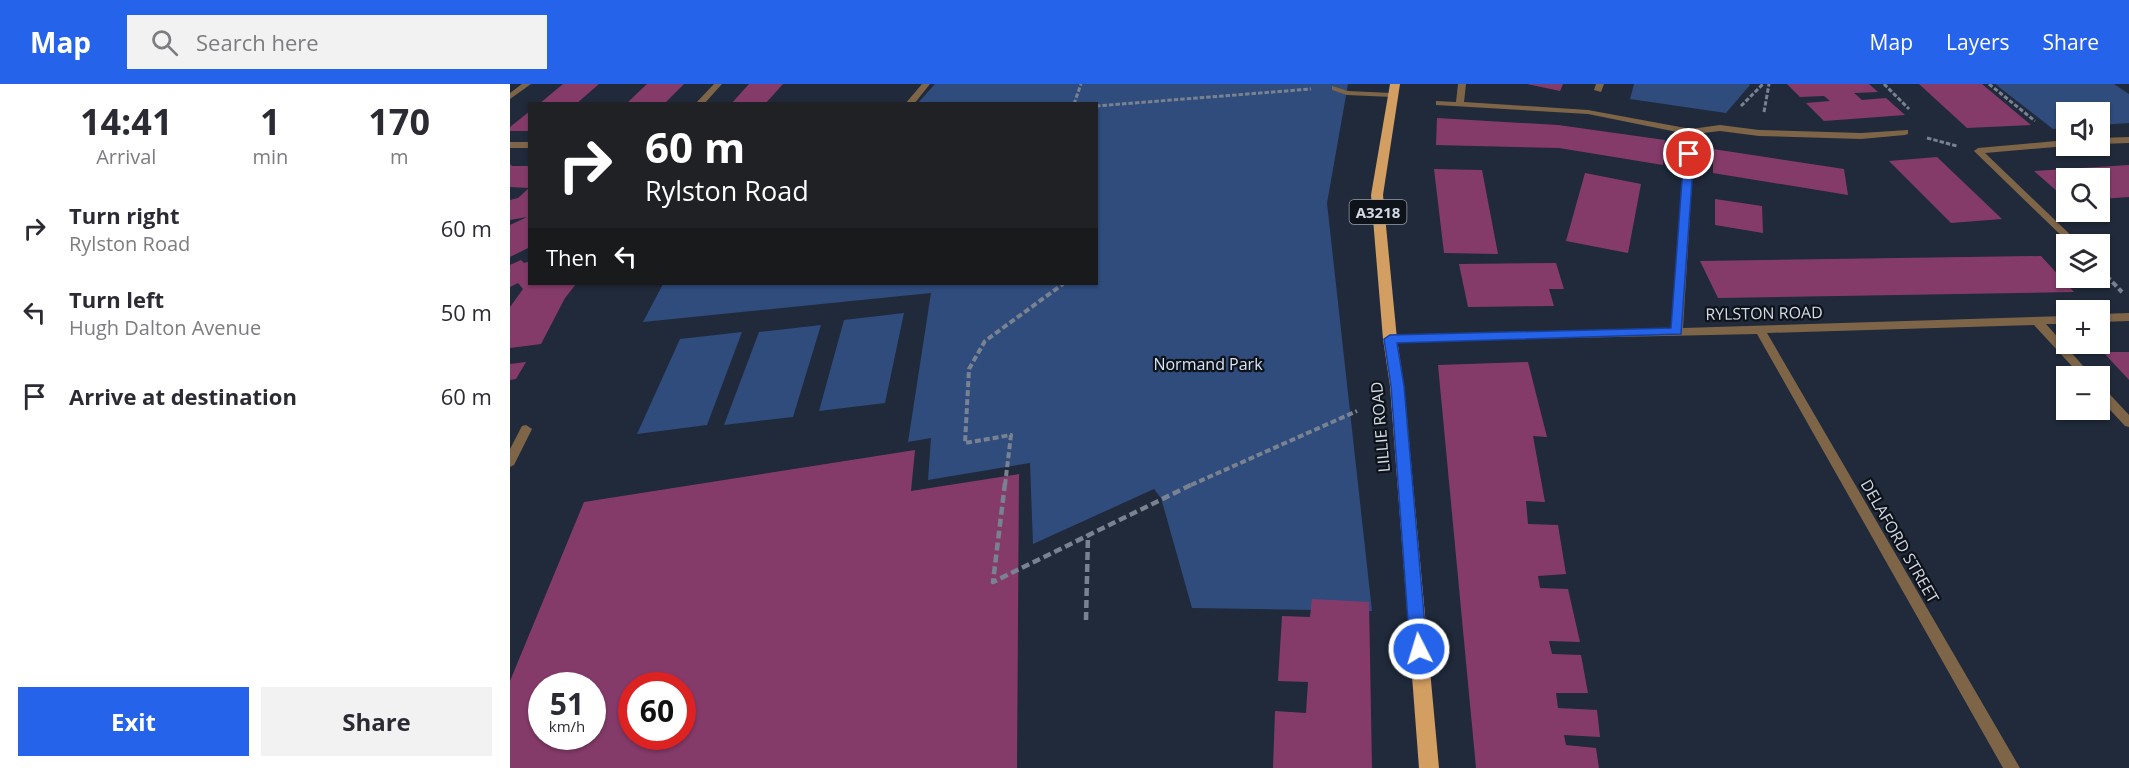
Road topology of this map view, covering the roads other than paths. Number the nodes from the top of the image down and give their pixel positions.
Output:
1 (527, 84) edge
2 (718, 84) edge
3 (926, 84) edge
4 (1462, 84) edge
5 (1335, 88) road end
6 (1393, 90) edge
7 (510, 97) edge
8 (701, 102) edge
9 (911, 102) edge
10 (1439, 103) dead end
11 (1460, 104) junction
12 (1691, 132) junction
13 (1905, 132) dead end
14 (2129, 140) edge
15 (2110, 141) edge
16 (2056, 144) edge
17 (510, 145) edge
18 (528, 145) edge
19 (2065, 234) edge
20 (2129, 317) edge
21 (2110, 318) edge
22 (2056, 320) edge
23 (2037, 321) junction
24 (1760, 330) junction
25 (1677, 332) junction
26 (1390, 339) junction
27 (2078, 366) edge
28 (2110, 402) edge
29 (2129, 423) edge
30 (526, 429) dead end
31 (510, 462) edge
32 (1429, 768) edge
33 (2012, 768) edge

1 - 7 street
2 - 8 street
3 - 9 street
4 - 11 street
5 - 6 street
6 - 26 main road, LILLIE ROAD / A3218
10 - 11 street
11 - 12 street
12 - 13 street
12 - 25 street
14 - 15 street
16 - 19 street
17 - 18 street
20 - 21 street
22 - 23 street, RYLSTON ROAD
23 - 24 street, RYLSTON ROAD
23 - 27 street
24 - 25 street, RYLSTON ROAD
24 - 33 street, DELAFORD STREET
25 - 26 street, RYLSTON ROAD
26 - 32 main road, LILLIE ROAD / A3218
28 - 29 street
30 - 31 street

